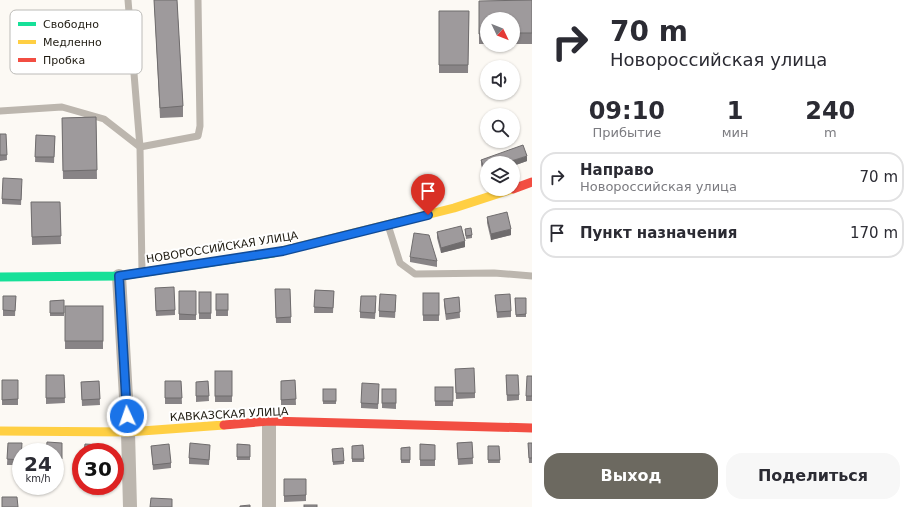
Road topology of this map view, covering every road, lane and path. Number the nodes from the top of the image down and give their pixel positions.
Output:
1 (128, 0) edge
2 (198, 0) edge
3 (129, 10) edge
4 (134, 74) edge
5 (0, 111) edge
6 (140, 147) junction
7 (532, 182) edge
8 (520, 186) edge
9 (491, 196) edge
10 (388, 225) junction
11 (142, 272) junction
12 (119, 276) junction
13 (532, 276) edge
14 (0, 277) edge
15 (269, 421) junction
16 (532, 428) edge
17 (0, 431) edge
18 (128, 432) junction
19 (130, 507) edge
20 (269, 507) edge

1 - 3 lane
2 - 6 lane
4 - 6 lane
5 - 6 lane
6 - 11 lane
7 - 8 street, НОВОРОССИЙСКАЯ УЛИЦА
9 - 10 street, НОВОРОССИЙСКАЯ УЛИЦА
10 - 11 street, НОВОРОССИЙСКАЯ УЛИЦА
10 - 13 lane
11 - 12 street, НОВОРОССИЙСКАЯ УЛИЦА
12 - 14 street, НОВОРОССИЙСКАЯ УЛИЦА
12 - 18 street
15 - 16 street, КАВКАЗСКАЯ УЛИЦА
15 - 18 street, КАВКАЗСКАЯ УЛИЦА
15 - 20 street
17 - 18 street, КАВКАЗСКАЯ УЛИЦА
18 - 19 street

